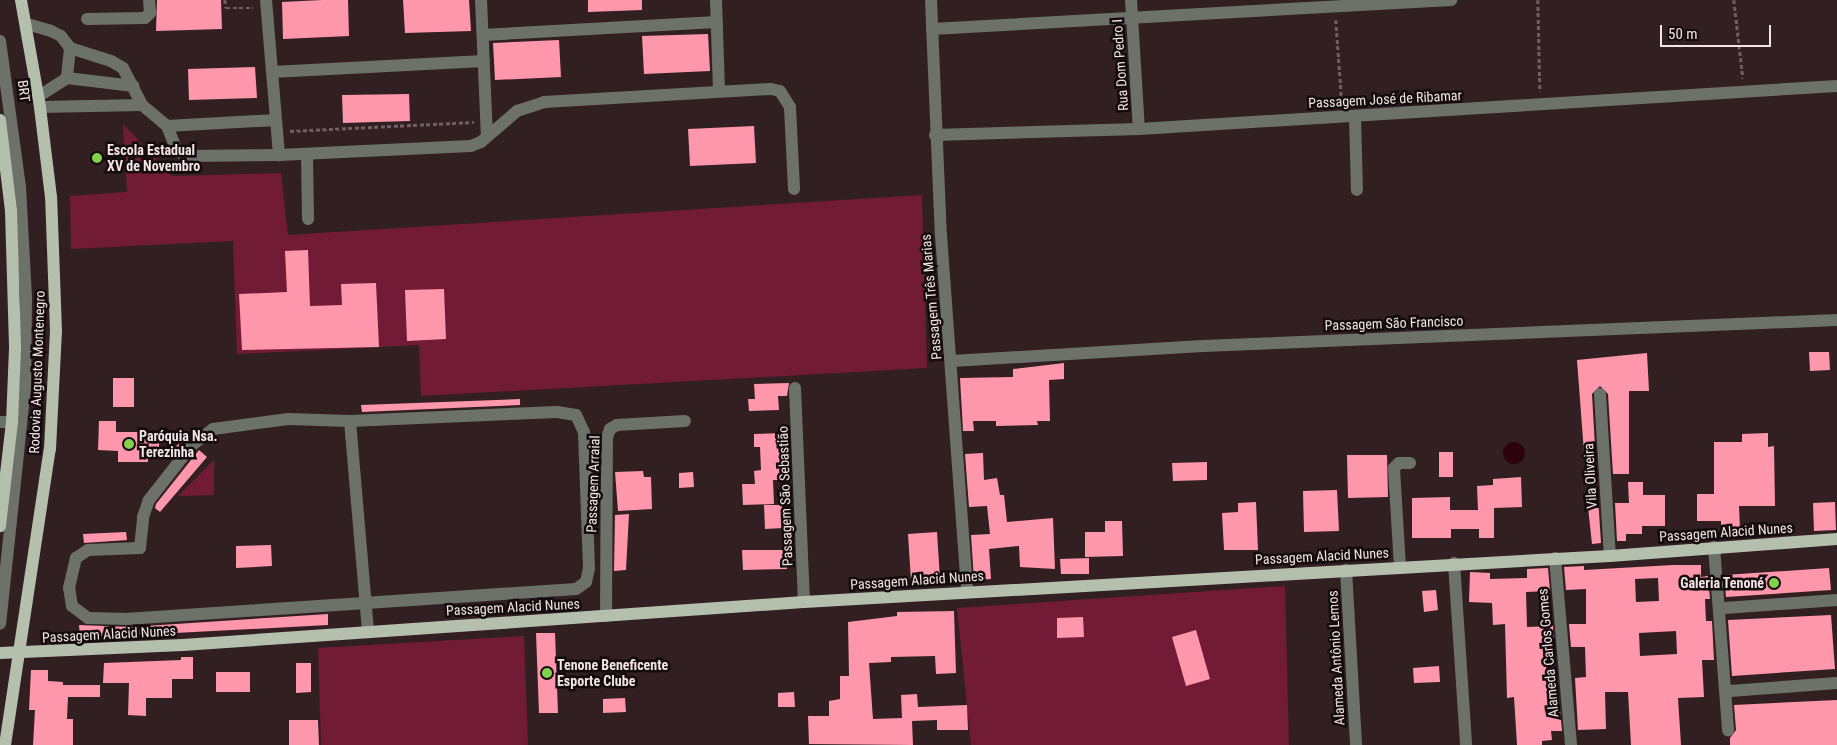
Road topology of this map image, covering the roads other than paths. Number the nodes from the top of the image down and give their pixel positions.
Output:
1 (21, 0) edge
2 (149, 0) edge
3 (481, 0) edge
4 (716, 0) edge
5 (931, 0) edge
6 (1131, 0) edge
7 (1451, 0) edge
8 (262, 4) edge
9 (1335, 4) edge
10 (1132, 16) junction
11 (87, 19) dead end
12 (717, 22) junction
13 (27, 24) junction
14 (932, 29) junction
15 (483, 35) junction
16 (0, 41) edge
17 (70, 48) junction
18 (484, 62) junction
19 (272, 72) junction
20 (67, 78) junction
21 (134, 86) junction
22 (1837, 86) edge
23 (719, 91) junction
24 (39, 102) junction
25 (142, 105) junction
26 (1349, 116) junction
27 (0, 120) edge
28 (166, 126) junction
29 (277, 126) junction
30 (1139, 129) junction
31 (935, 135) junction
32 (487, 136) junction
33 (307, 154) junction
34 (279, 155) junction
35 (794, 189) dead end
36 (1357, 190) dead end
37 (5, 212) edge
38 (308, 219) dead end
39 (1837, 320) edge
40 (952, 361) junction
41 (795, 388) dead end
42 (1600, 394) dead end
43 (350, 421) junction
44 (686, 421) dead end
45 (6, 422) edge
46 (1410, 463) dead end
47 (0, 526) edge
48 (1837, 539) edge
49 (1714, 547) junction
50 (1610, 556) junction
51 (1555, 558) junction
52 (1454, 564) junction
53 (1400, 567) junction
54 (1346, 570) junction
55 (967, 592) junction
56 (1837, 600) edge
57 (365, 602) junction
58 (804, 602) junction
59 (1725, 608) dead end
60 (606, 616) junction
61 (0, 624) edge
62 (368, 631) junction
63 (0, 653) edge
64 (18, 653) junction
65 (1837, 683) edge
66 (1730, 691) dead end
67 (1728, 730) dead end
68 (5, 745) edge
69 (1356, 745) edge
70 (1466, 745) edge
71 (1571, 745) edge

1 - 13 main road, Rodovia Augusto Montenegro
2 - 11 street
3 - 15 street
4 - 12 street
5 - 14 street, Passagem Três Marias
6 - 10 street, Rua Dom Pedro I
7 - 9 street
8 - 19 street
9 - 10 street
10 - 14 street
10 - 30 street, Rua Dom Pedro I
12 - 15 street
12 - 23 street
13 - 17 street
13 - 24 main road, Rodovia Augusto Montenegro
14 - 31 street, Passagem Três Marias
15 - 18 street
16 - 61 street, BRT
17 - 20 street
17 - 21 street
18 - 19 street
18 - 32 street
19 - 29 street
20 - 21 street
20 - 24 street
21 - 25 street
22 - 26 street, Passagem José de Ribamar
23 - 32 street
23 - 35 street
24 - 25 street
24 - 64 main road, Rodovia Augusto Montenegro
25 - 28 street
26 - 30 street, Passagem José de Ribamar
26 - 36 street
27 - 37 main road, Rodovia Augusto Montenegro
28 - 29 street
28 - 34 street
29 - 34 street
30 - 31 street, Passagem José de Ribamar
31 - 40 street, Passagem Três Marias
32 - 33 street
33 - 34 street
33 - 38 street
37 - 45 main road, Rodovia Augusto Montenegro
39 - 40 street, Passagem São Francisco
40 - 55 street, Passagem Três Marias
41 - 58 street, Passagem São Sebastião
42 - 50 street, Vila Oliveira
43 - 57 street
43 - 57 street
43 - 57 street
44 - 60 street, Passagem Arraial
45 - 47 main road, Rodovia Augusto Montenegro
46 - 53 street
48 - 49 main road, Passagem Alacid Nunes
49 - 50 main road, Passagem Alacid Nunes
49 - 67 street
50 - 51 main road, Passagem Alacid Nunes
51 - 52 main road, Passagem Alacid Nunes
51 - 71 street, Alameda Carlos Gomes
52 - 53 main road, Passagem Alacid Nunes
52 - 70 street
53 - 54 main road, Passagem Alacid Nunes
54 - 55 main road, Passagem Alacid Nunes
54 - 69 street, Alameda Antônio Lemos
55 - 58 main road, Passagem Alacid Nunes
56 - 59 street
57 - 62 street
58 - 60 main road, Passagem Alacid Nunes
60 - 62 main road, Passagem Alacid Nunes
62 - 64 main road, Passagem Alacid Nunes
63 - 64 main road, Passagem Alacid Nunes
64 - 68 main road, Rodovia Augusto Montenegro
65 - 66 street

